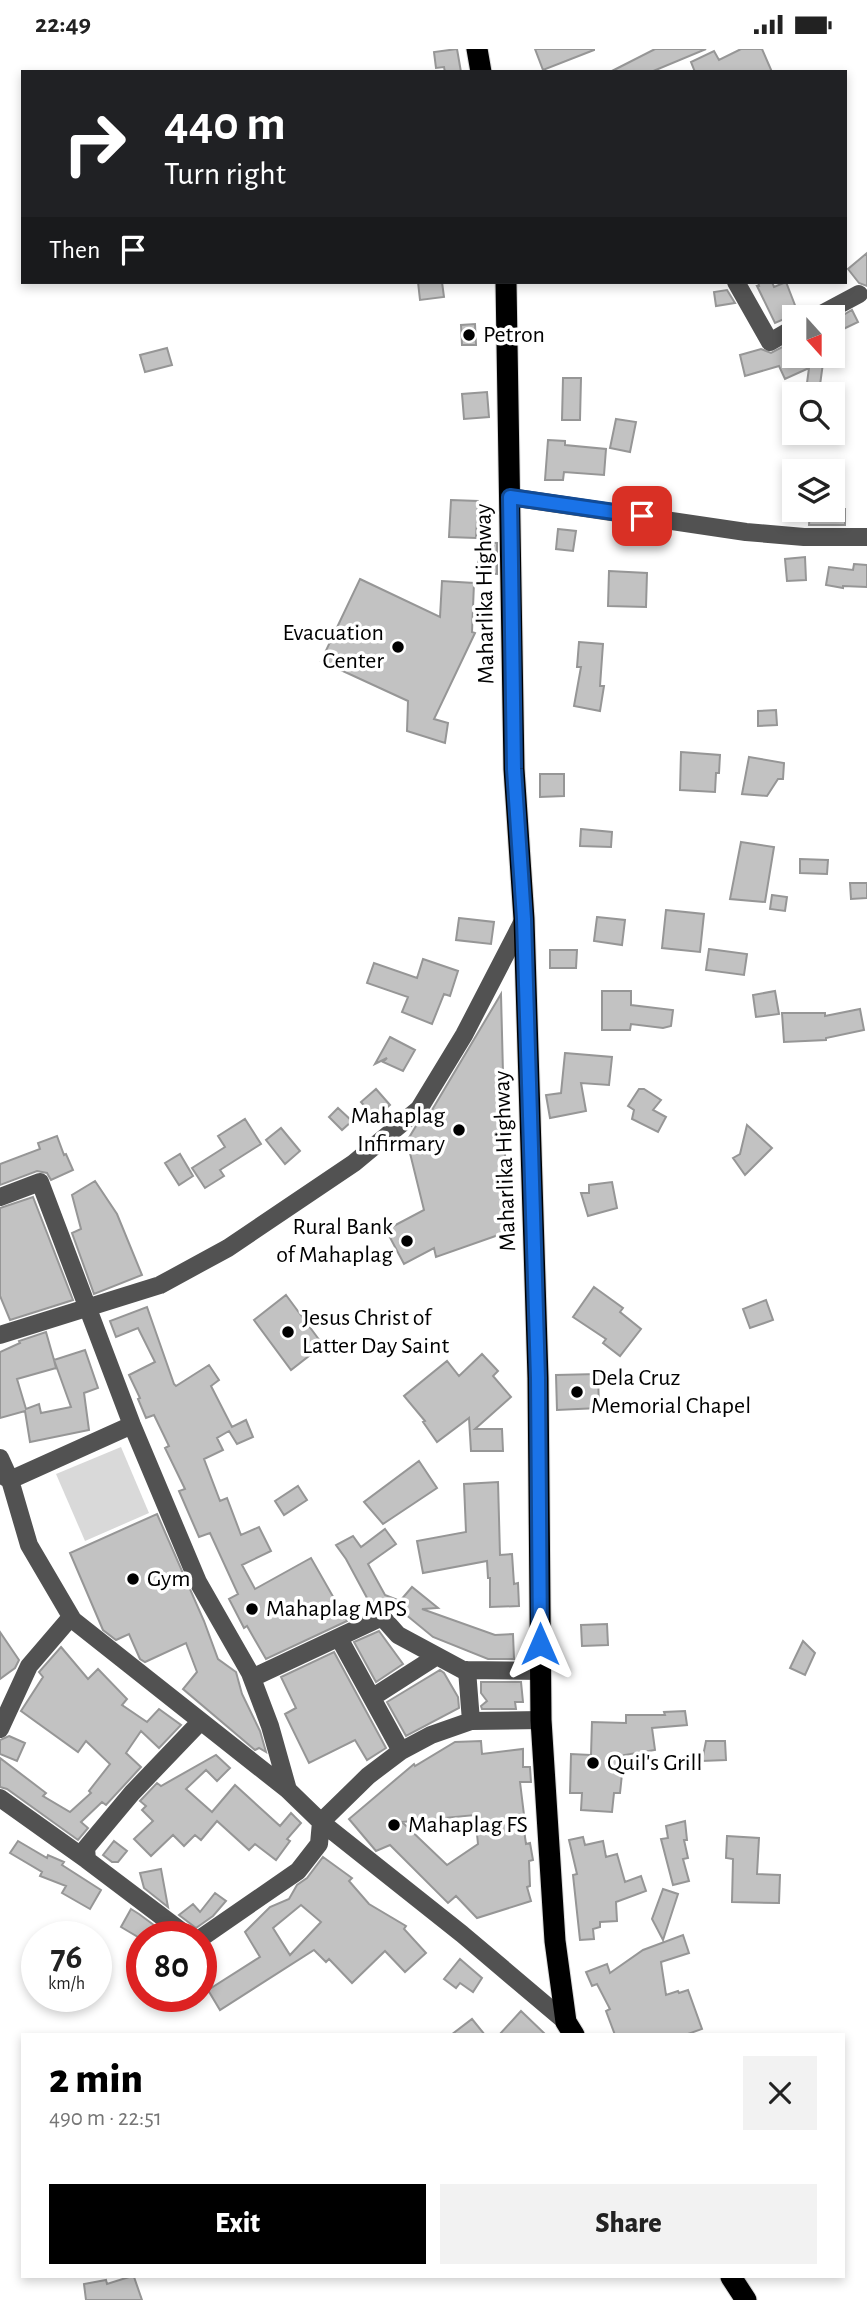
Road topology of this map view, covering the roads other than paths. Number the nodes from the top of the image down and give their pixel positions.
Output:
1 (477, 49) edge
2 (481, 70) edge
3 (506, 284) edge
4 (737, 284) edge
5 (859, 294) dead end
6 (838, 305) edge
7 (782, 335) edge
8 (510, 497) junction
9 (867, 537) edge
10 (524, 919) junction
11 (0, 1197) edge
12 (86, 1308) junction
13 (0, 1335) edge
14 (132, 1425) junction
15 (0, 1458) edge
16 (5, 1477) edge
17 (71, 1617) junction
18 (339, 1638) junction
19 (437, 1656) junction
20 (467, 1670) junction
21 (541, 1671) junction
22 (252, 1678) junction
23 (373, 1696) junction
24 (541, 1720) junction
25 (471, 1721) junction
26 (200, 1722) junction
27 (0, 1729) edge
28 (401, 1751) junction
29 (288, 1790) junction
30 (0, 1798) edge
31 (321, 1822) junction
32 (88, 1860) junction
33 (167, 1921) edge
34 (217, 1927) edge
35 (570, 2029) edge
36 (732, 2278) edge
37 (746, 2300) edge

1 - 2 highway
3 - 8 highway, Maharlika Highway
4 - 7 street
5 - 6 street
8 - 9 street
8 - 10 highway, Maharlika Highway
10 - 12 street
10 - 21 highway, Maharlika Highway
11 - 12 street
12 - 13 street
12 - 14 street
14 - 16 street
14 - 22 street
15 - 16 street
16 - 17 street
17 - 26 street
17 - 27 street
18 - 19 street
18 - 22 street
18 - 23 street
19 - 20 street
19 - 23 street
20 - 21 street
20 - 25 street
21 - 24 highway, Maharlika Highway
22 - 29 street
23 - 28 street
24 - 25 street
24 - 35 highway, Maharlika Highway
25 - 28 street
26 - 29 street
26 - 32 street
28 - 31 street
29 - 31 street
30 - 32 street
31 - 34 street
31 - 35 street
32 - 33 street
36 - 37 highway

